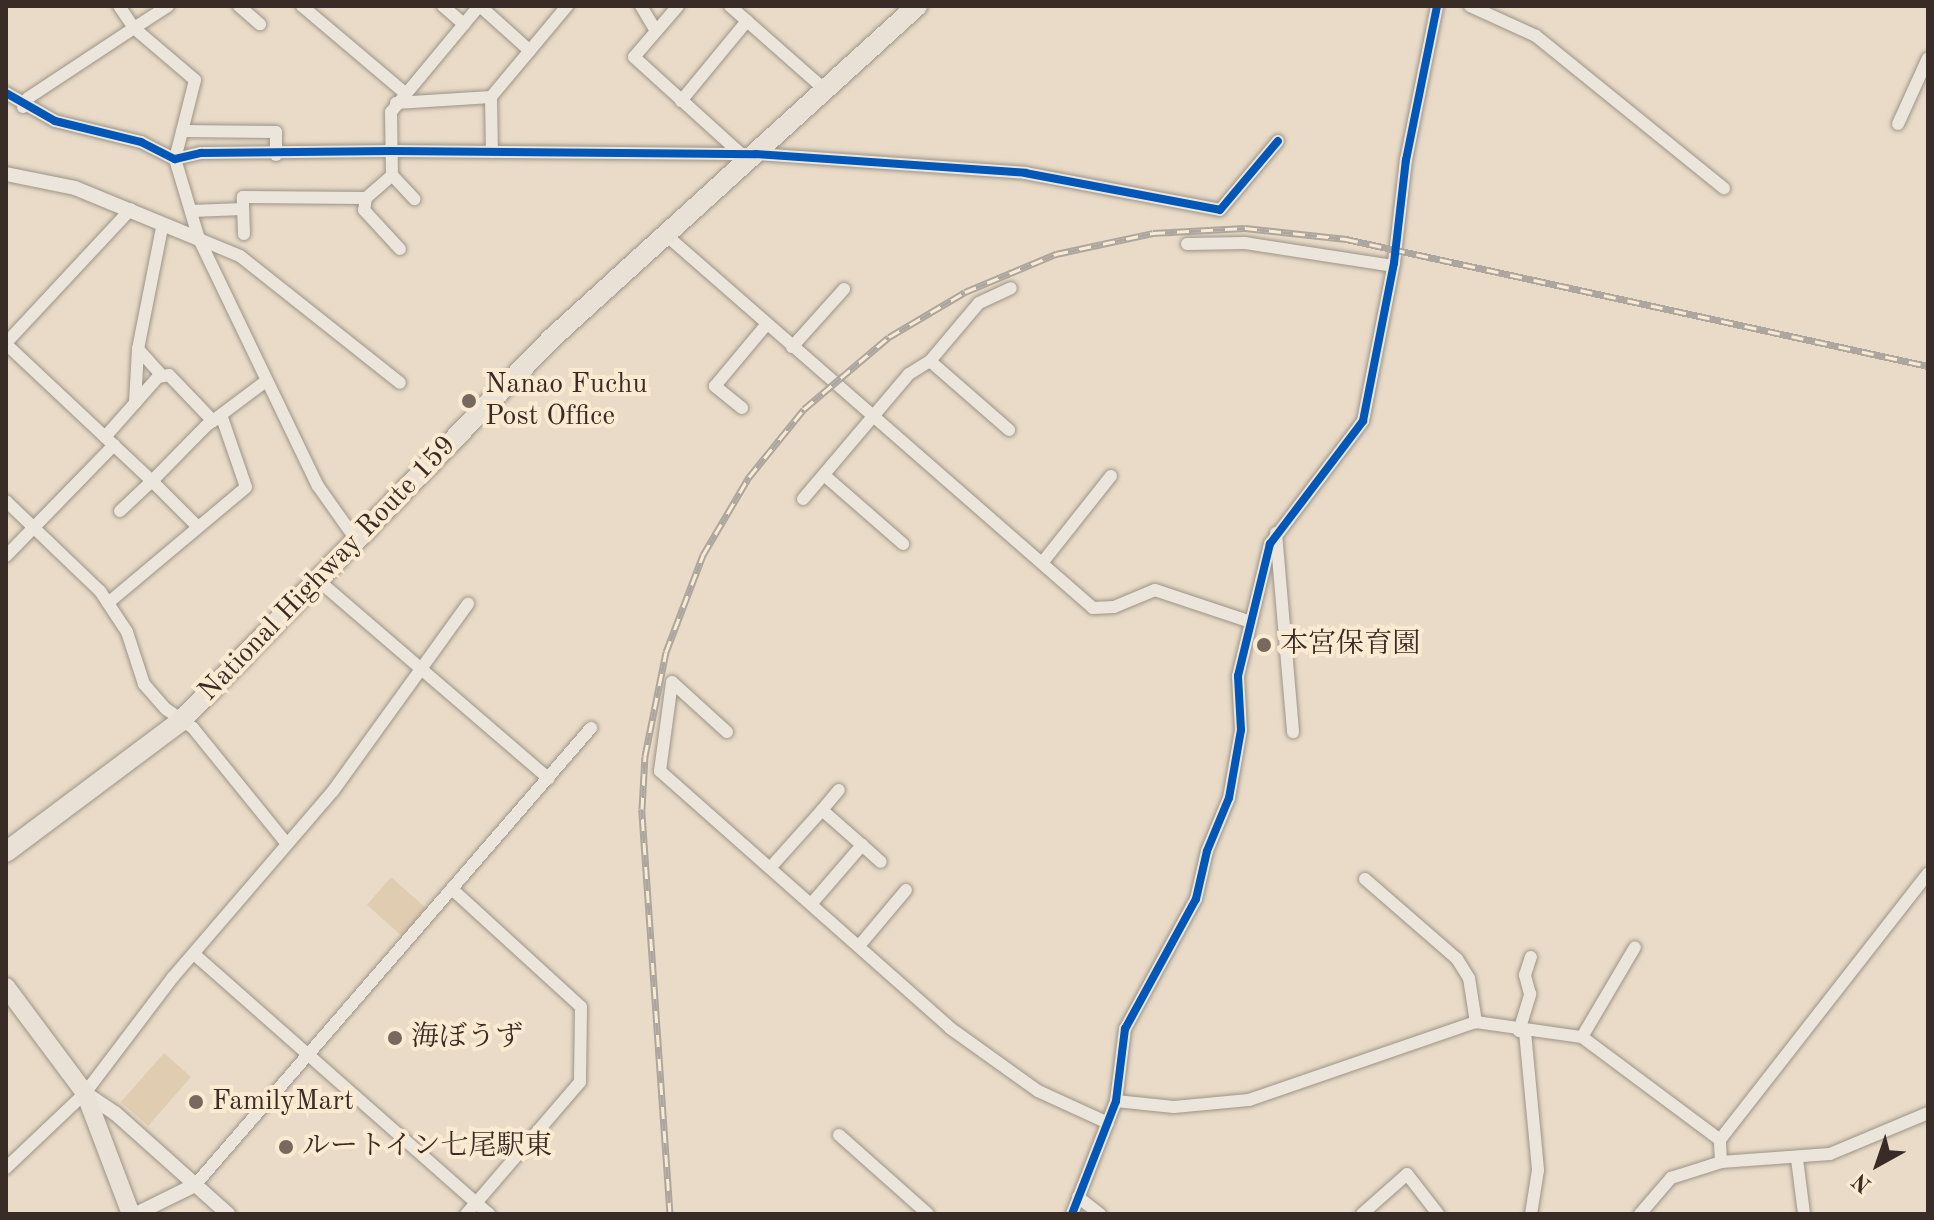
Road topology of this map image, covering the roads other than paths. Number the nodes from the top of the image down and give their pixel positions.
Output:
1 (119, 6) edge
2 (168, 6) edge
3 (239, 6) edge
4 (302, 6) edge
5 (443, 6) edge
6 (479, 6) edge
7 (567, 6) edge
8 (641, 6) edge
9 (678, 6) edge
10 (730, 6) edge
11 (917, 6) edge
12 (1437, 6) edge
13 (1470, 6) edge
14 (747, 21) junction
15 (260, 24) dead end
16 (464, 24) junction
17 (134, 28) junction
18 (656, 31) junction
19 (530, 51) junction
20 (1928, 58) edge
21 (824, 89) junction
22 (6, 93) edge
23 (491, 97) junction
24 (401, 98) junction
25 (681, 101) junction
26 (6, 106) edge
27 (23, 107) junction
28 (1898, 124) dead end
29 (182, 131) junction
30 (1278, 141) dead end
31 (391, 151) junction
32 (492, 152) junction
33 (748, 154) junction
34 (276, 155) junction
35 (175, 159) junction
36 (6, 174) edge
37 (392, 175) junction
38 (1724, 188) dead end
39 (366, 198) junction
40 (414, 199) dead end
41 (131, 209) junction
42 (243, 209) junction
43 (191, 211) junction
44 (163, 223) junction
45 (244, 234) dead end
46 (666, 235) junction
47 (199, 239) junction
48 (1187, 244) dead end
49 (400, 249) dead end
50 (1393, 266) junction
51 (1011, 288) dead end
52 (844, 289) dead end
53 (766, 325) junction
54 (6, 344) edge
55 (792, 347) junction
56 (138, 349) junction
57 (930, 361) junction
58 (162, 376) junction
59 (266, 381) junction
60 (400, 383) dead end
61 (135, 403) junction
62 (742, 408) dead end
63 (875, 416) junction
64 (217, 418) junction
65 (1009, 430) dead end
66 (109, 441) junction
67 (824, 475) junction
68 (1111, 476) dead end
69 (152, 481) junction
70 (803, 499) dead end
71 (6, 501) edge
72 (120, 511) dead end
73 (35, 525) junction
74 (197, 526) junction
75 (1276, 530) junction
76 (357, 541) junction
77 (903, 544) dead end
78 (6, 556) edge
79 (1042, 563) junction
80 (319, 581) junction
81 (108, 603) junction
82 (468, 604) dead end
83 (1248, 621) junction
84 (422, 667) junction
85 (181, 721) junction
86 (591, 728) dead end
87 (727, 732) dead end
88 (1293, 732) dead end
89 (549, 779) junction
90 (839, 790) dead end
91 (822, 810) junction
92 (287, 844) junction
93 (862, 845) junction
94 (6, 852) edge
95 (881, 862) dead end
96 (770, 868) junction
97 (1928, 873) edge
98 (1365, 879) dead end
99 (453, 890) junction
100 (906, 890) dead end
101 (812, 903) junction
102 (859, 946) junction
103 (1635, 947) dead end
104 (194, 954) junction
105 (1531, 957) dead end
106 (6, 987) edge
107 (1476, 1022) junction
108 (1522, 1032) junction
109 (1582, 1037) junction
110 (309, 1055) junction
111 (85, 1093) junction
112 (1116, 1101) junction
113 (1928, 1113) edge
114 (1108, 1123) junction
115 (839, 1135) dead end
116 (1720, 1140) junction
117 (1797, 1159) junction
118 (1721, 1162) junction
119 (6, 1168) edge
120 (195, 1185) junction
121 (1078, 1197) junction
122 (476, 1203) junction
123 (1437, 1213) edge
124 (1799, 1213) edge
125 (133, 1214) edge
126 (228, 1214) edge
127 (466, 1214) edge
128 (489, 1214) edge
129 (928, 1214) edge
130 (1072, 1214) edge
131 (1100, 1214) edge
132 (1362, 1214) edge
133 (1531, 1214) edge
134 (1640, 1214) edge

1 - 17 street
2 - 17 street
3 - 15 street
4 - 24 street
5 - 16 street
6 - 16 street
6 - 19 street
7 - 19 street
8 - 18 street
9 - 18 street
10 - 14 street
11 - 21 highway, National Highway Route 159
12 - 50 street
13 - 38 street
14 - 21 street
14 - 25 street
16 - 24 street
17 - 27 street
17 - 29 street
18 - 25 street
19 - 23 street
20 - 28 street
21 - 33 highway, National Highway Route 159
22 - 27 street
23 - 24 street
23 - 32 street
24 - 31 street
25 - 33 street
26 - 27 street
27 - 35 street
29 - 34 street
29 - 35 street
30 - 33 street
31 - 32 street
31 - 34 street
31 - 37 street
32 - 33 street
33 - 46 highway, National Highway Route 159
34 - 35 street
35 - 43 street
36 - 41 street
37 - 39 street
37 - 40 street
39 - 42 street
39 - 49 street
41 - 44 street
41 - 54 street
42 - 43 street
42 - 45 street
43 - 47 street
44 - 47 street
44 - 56 street
46 - 53 street
46 - 76 highway, National Highway Route 159
47 - 59 street
47 - 60 street
48 - 50 street
50 - 75 street
51 - 57 street
52 - 55 street
53 - 55 street
53 - 62 street
54 - 66 street
55 - 63 street
56 - 58 street
56 - 61 street
57 - 63 street
57 - 65 street
58 - 61 street
58 - 64 street
59 - 64 street
59 - 76 street
61 - 66 street
63 - 67 street
63 - 79 street
64 - 69 street
64 - 74 street
66 - 69 street
66 - 73 street
67 - 70 street
67 - 77 street
68 - 79 street
69 - 72 street
69 - 74 street
71 - 73 street
73 - 78 street
73 - 81 street
74 - 81 street
75 - 83 street
75 - 88 street
76 - 80 highway, National Highway Route 159
79 - 83 street
80 - 84 street
80 - 85 highway, National Highway Route 159
81 - 85 street
82 - 84 street
83 - 112 street
84 - 89 street
84 - 92 street
85 - 92 street
85 - 94 highway, National Highway Route 159
86 - 89 street
87 - 96 street
89 - 99 street
90 - 91 street
91 - 93 street
91 - 96 street
92 - 104 street
93 - 95 street
93 - 101 street
96 - 101 street
97 - 116 street
98 - 107 street
99 - 110 street
99 - 122 street
100 - 102 street
101 - 102 street
102 - 114 street
103 - 109 street
104 - 110 street
104 - 111 street
105 - 108 street
106 - 111 main road
107 - 108 street
107 - 112 street
108 - 109 street
108 - 133 street
109 - 116 street
110 - 120 street
110 - 122 street
111 - 119 street
111 - 120 street
111 - 125 main road
112 - 114 street
113 - 117 street
114 - 121 street
115 - 129 street
116 - 118 street
117 - 118 street
117 - 124 street
118 - 134 street
120 - 125 street
120 - 126 street
121 - 130 street
121 - 131 street
122 - 127 street
122 - 128 street
123 - 132 street

